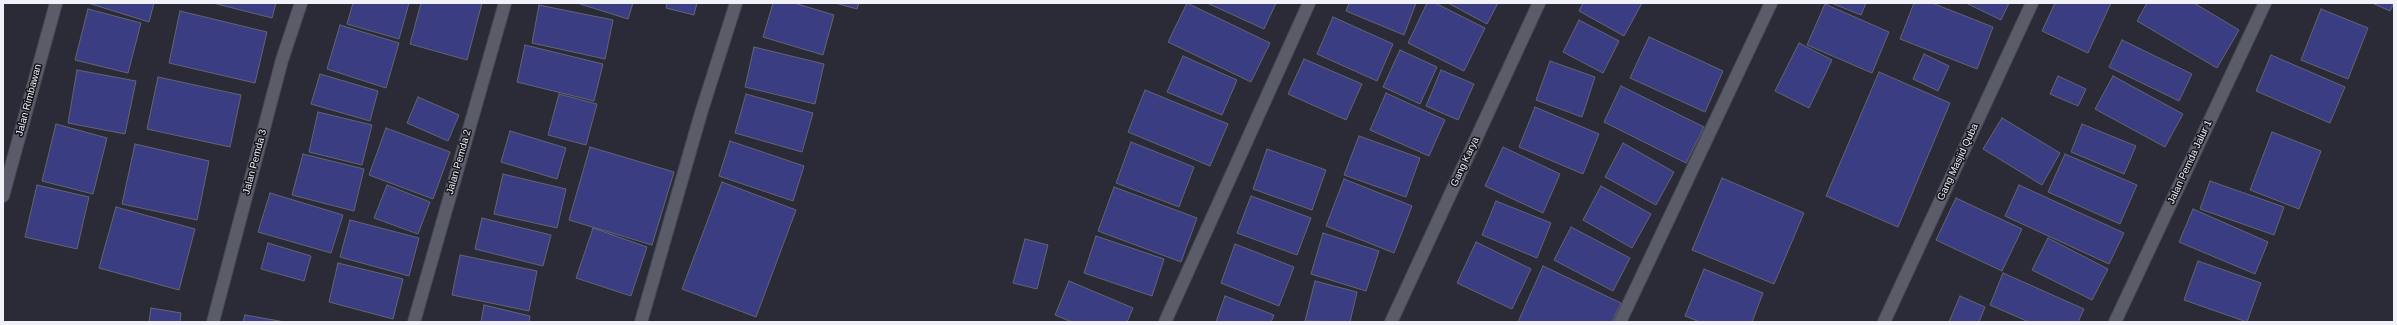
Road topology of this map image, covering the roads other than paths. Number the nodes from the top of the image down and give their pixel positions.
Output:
1 (56, 3) edge
2 (302, 3) edge
3 (505, 3) edge
4 (736, 3) edge
5 (1309, 3) edge
6 (1539, 3) edge
7 (1771, 3) edge
8 (2032, 3) edge
9 (2265, 3) edge
10 (3, 196) edge
11 (213, 322) edge
12 (414, 322) edge
13 (641, 322) edge
14 (1165, 322) edge
15 (1391, 322) edge
16 (1620, 322) edge
17 (1884, 322) edge
18 (2115, 322) edge

1 - 10 street, Jalan Rimbawan
2 - 11 street, Jalan Pemda 3
3 - 12 street, Jalan Pemda 2
4 - 13 street
5 - 14 street
6 - 15 street, Gang Karya
7 - 16 street
8 - 17 street, Gang Masjid Quba
9 - 18 street, Jalan Pemda Jalur 1

